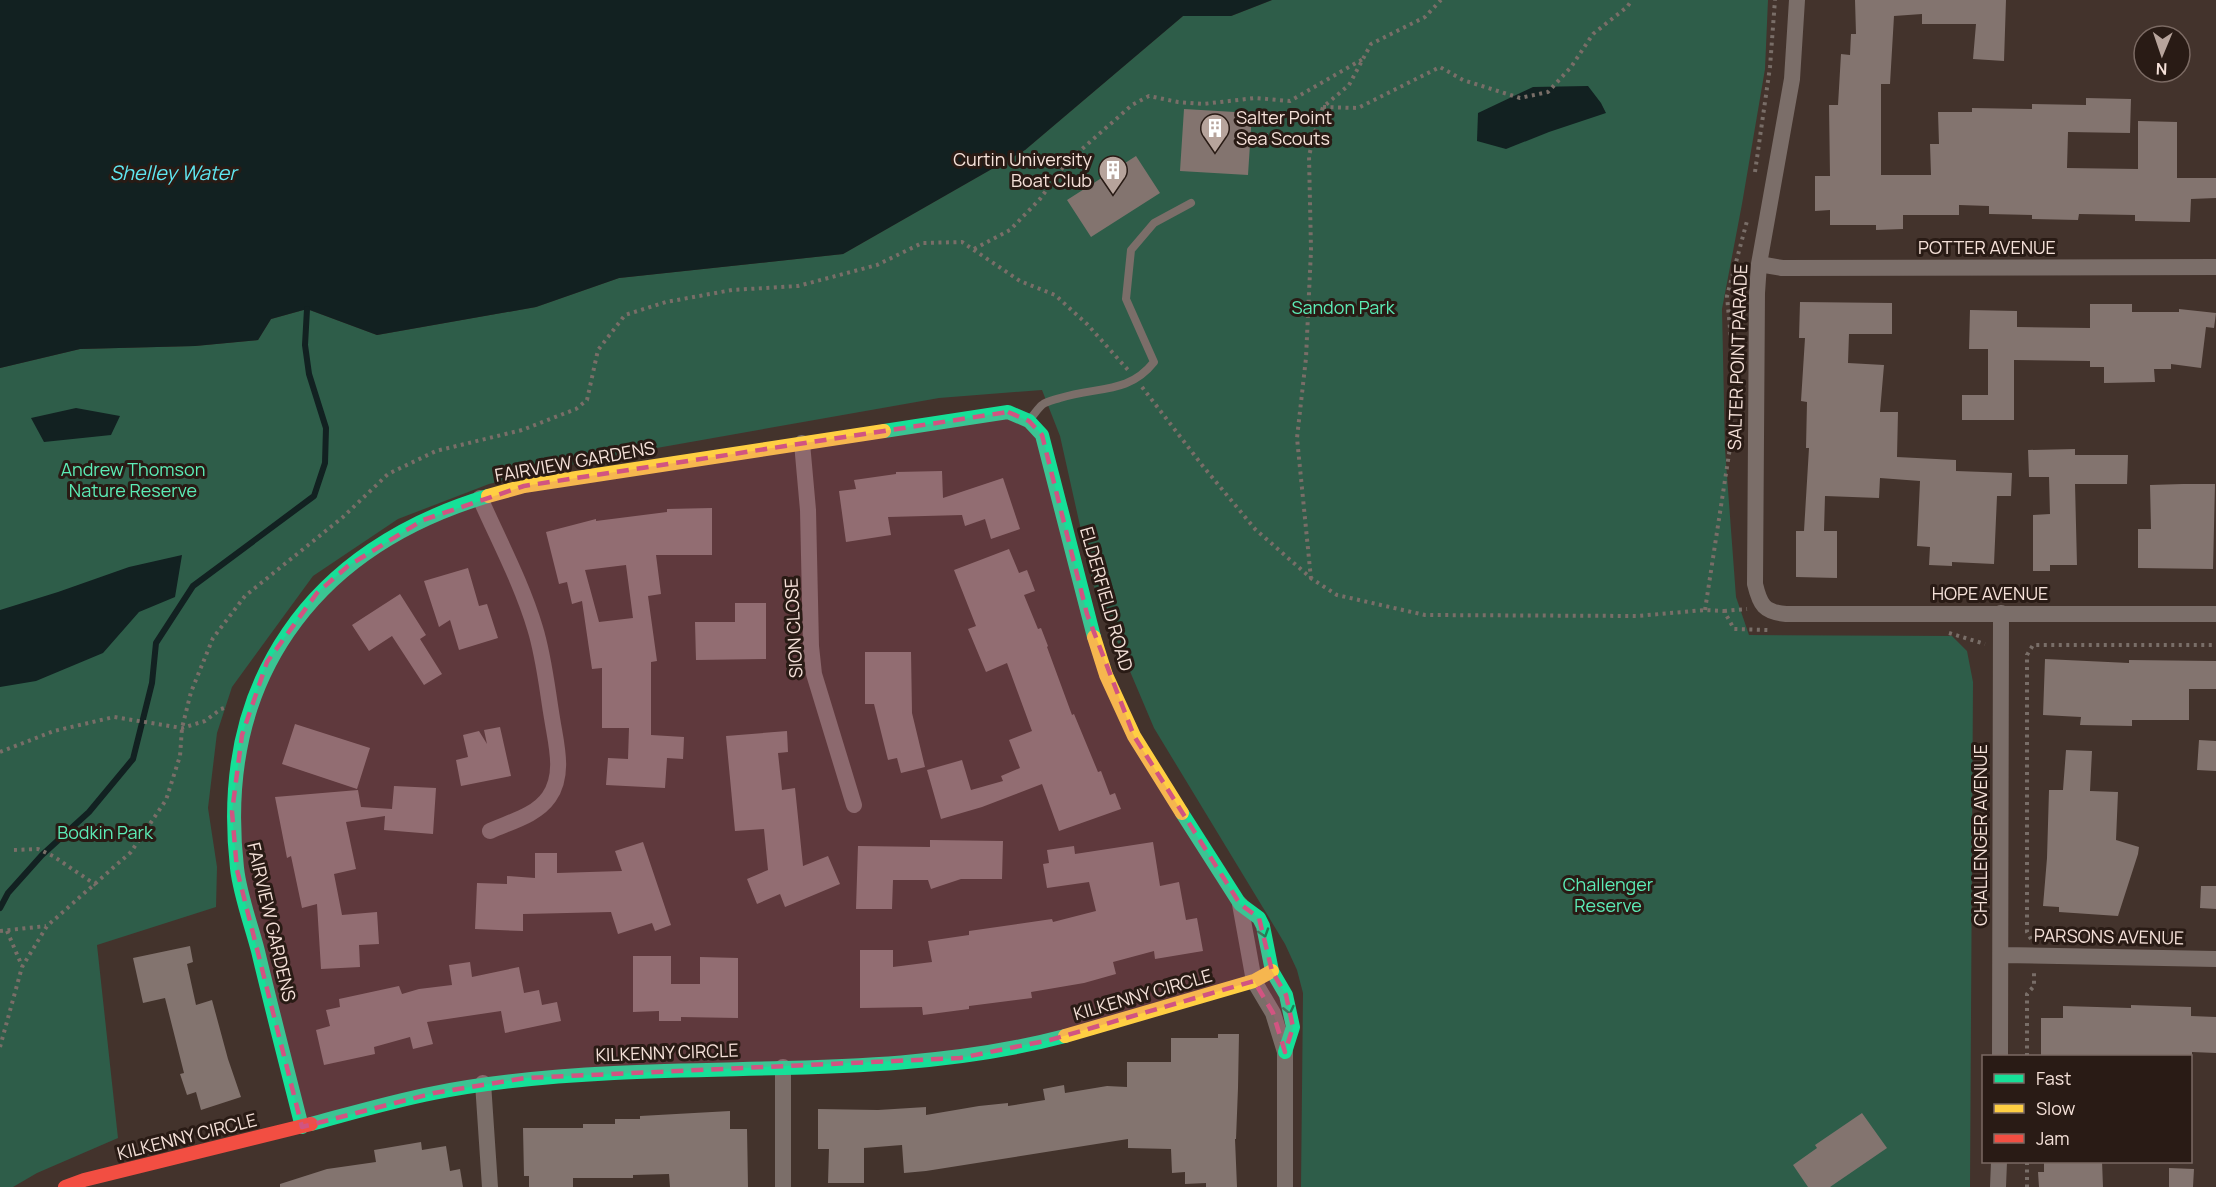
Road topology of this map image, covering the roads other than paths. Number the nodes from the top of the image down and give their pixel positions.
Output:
1 (1797, 0) edge
2 (1191, 203) dead end
3 (1759, 264) junction
4 (2216, 267) edge
5 (1029, 421) junction
6 (802, 443) junction
7 (480, 498) junction
8 (1765, 608) joint
9 (2001, 613) junction
10 (2216, 614) edge
11 (854, 805) dead end
12 (490, 831) dead end
13 (1239, 904) junction
14 (2001, 955) junction
15 (2216, 959) edge
16 (1272, 971) junction
17 (1254, 981) junction
18 (1285, 1052) junction
19 (2000, 1055) edge
20 (783, 1068) junction
21 (483, 1083) junction
22 (302, 1127) junction
23 (1999, 1163) edge
24 (65, 1187) edge
25 (490, 1187) edge
26 (783, 1187) edge
27 (1285, 1187) edge
28 (1998, 1187) edge

1 - 3 street, SALTER POINT PARADE
2 - 5 lane
3 - 4 street, POTTER AVENUE
3 - 8 street, SALTER POINT PARADE
5 - 6 street, FAIRVIEW GARDENS
5 - 13 street, ELDERFIELD ROAD
6 - 7 street, FAIRVIEW GARDENS
6 - 11 street, SION CLOSE
7 - 12 street
7 - 22 street, FAIRVIEW GARDENS
8 - 9 street, HOPE AVENUE
9 - 10 street, HOPE AVENUE
9 - 14 street, CHALLENGER AVENUE
13 -> 16 street, ELDERFIELD ROAD
13 - 17 street, ELDERFIELD ROAD
14 - 15 street, PARSONS AVENUE
14 - 19 street, CHALLENGER AVENUE
16 - 17 street, KILKENNY CIRCLE
16 -> 18 street, ELDERFIELD ROAD
17 - 18 street, ELDERFIELD ROAD
17 - 20 street, KILKENNY CIRCLE
18 - 27 street, ELDERFIELD ROAD
20 - 21 street, KILKENNY CIRCLE
20 - 26 street
21 - 22 street, KILKENNY CIRCLE
21 - 25 street
22 - 24 street, KILKENNY CIRCLE
23 - 28 street

